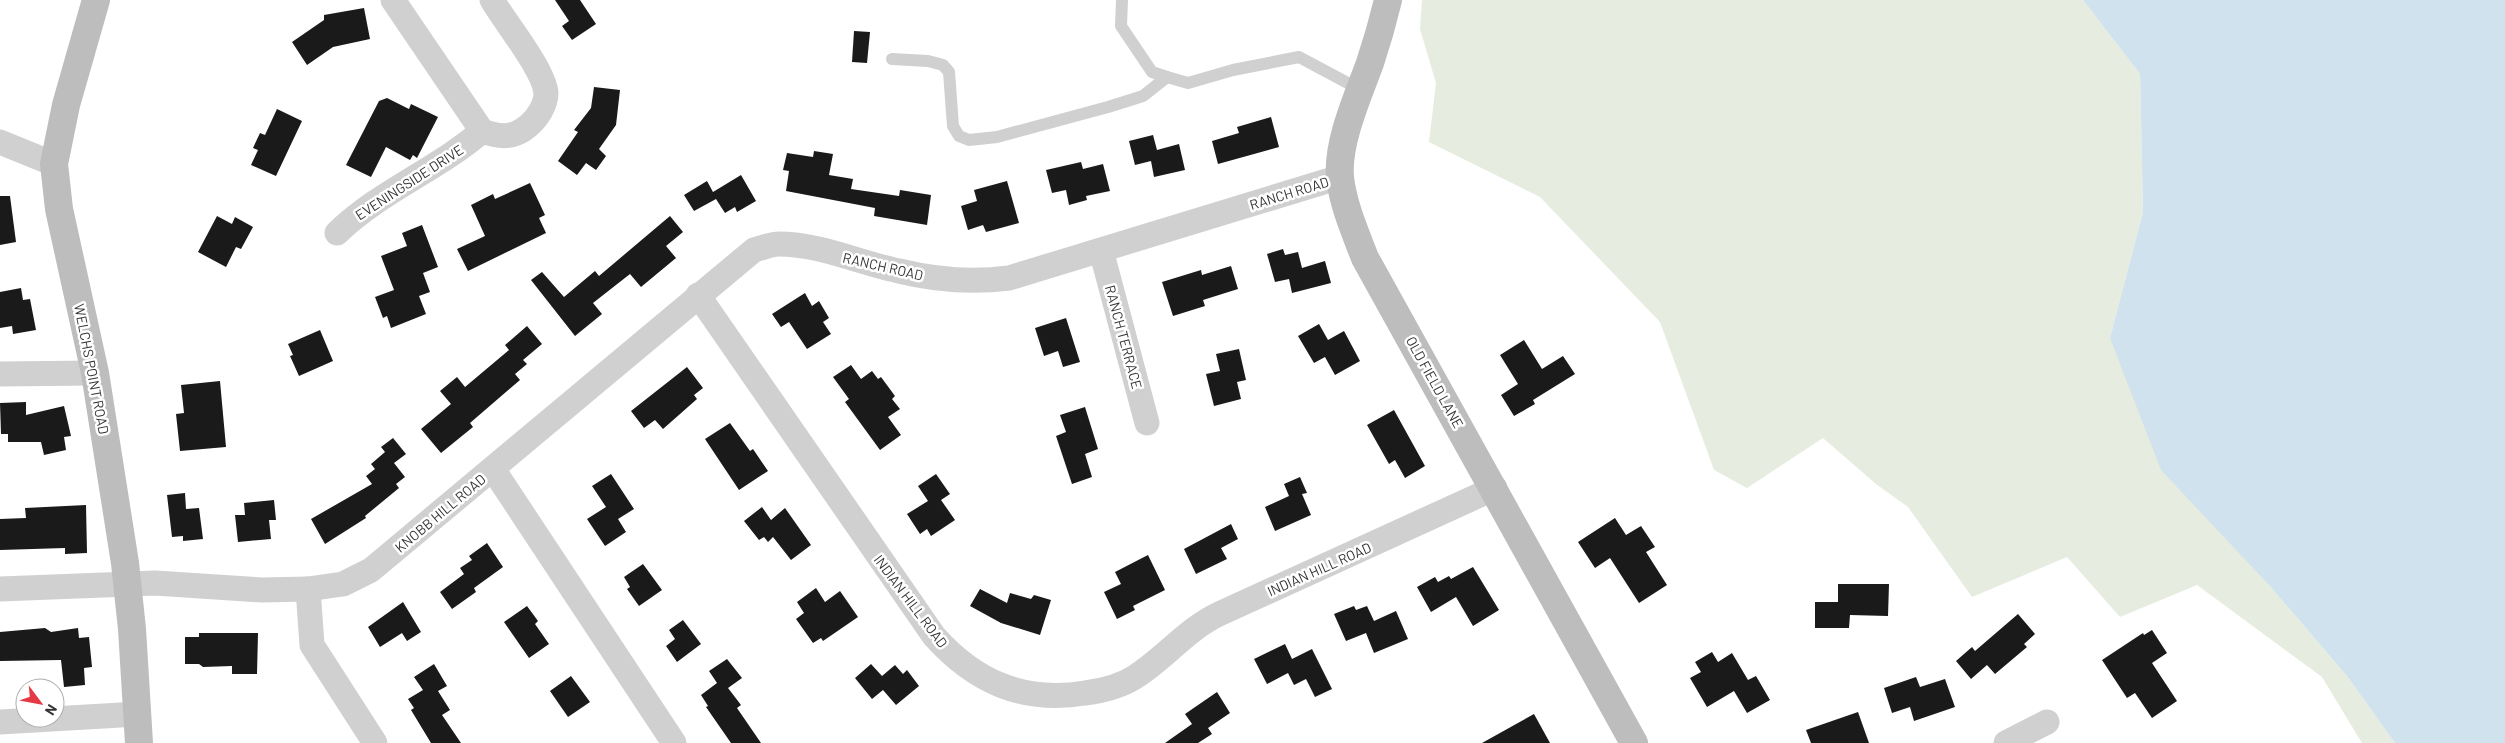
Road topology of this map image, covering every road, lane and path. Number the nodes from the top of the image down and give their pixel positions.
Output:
1 (96, 0) edge
2 (393, 0) edge
3 (492, 0) edge
4 (1122, 0) edge
5 (1388, 0) edge
6 (892, 59) dead end
7 (1167, 77) junction
8 (1359, 89) junction
9 (482, 131) junction
10 (0, 142) edge
11 (54, 164) junction
12 (1340, 177) junction
13 (337, 233) dead end
14 (1101, 250) junction
15 (698, 295) junction
16 (95, 373) junction
17 (0, 374) edge
18 (1146, 424) dead end
19 (493, 469) junction
20 (1495, 488) junction
21 (128, 584) junction
22 (0, 589) edge
23 (308, 589) junction
24 (138, 714) junction
25 (0, 722) edge
26 (2047, 722) dead end
27 (139, 743) edge
28 (375, 743) edge
29 (674, 743) edge
30 (1634, 743) edge
31 (2006, 743) edge

1 - 11 street, WELCHS POINT ROAD
2 - 9 street
3 - 9 street
4 - 7 lane
5 - 8 street, OLD FIELD LANE
6 - 7 lane
7 - 8 lane
8 - 12 street, OLD FIELD LANE
9 - 13 street, EVENINGSIDE DRIVE
10 - 11 street
11 - 16 street, WELCHS POINT ROAD
12 - 14 street, RANCH ROAD
12 - 20 street, OLD FIELD LANE
14 - 15 street, RANCH ROAD
14 - 18 street, RANCH TERRACE
15 - 19 street, RANCH ROAD
15 - 20 street, INDIAN HILL ROAD
16 - 17 street
16 - 21 street, WELCHS POINT ROAD
19 - 23 street, KNOBB HILL ROAD
19 - 29 street, KNOBB HILL ROAD
20 - 30 street, OLD FIELD LANE
21 - 22 street, KNOBB HILL ROAD
21 - 23 street, KNOBB HILL ROAD
21 - 24 street, WELCHS POINT ROAD
23 - 28 street
24 - 25 street
24 - 27 street, WELCHS POINT ROAD
26 - 31 street

